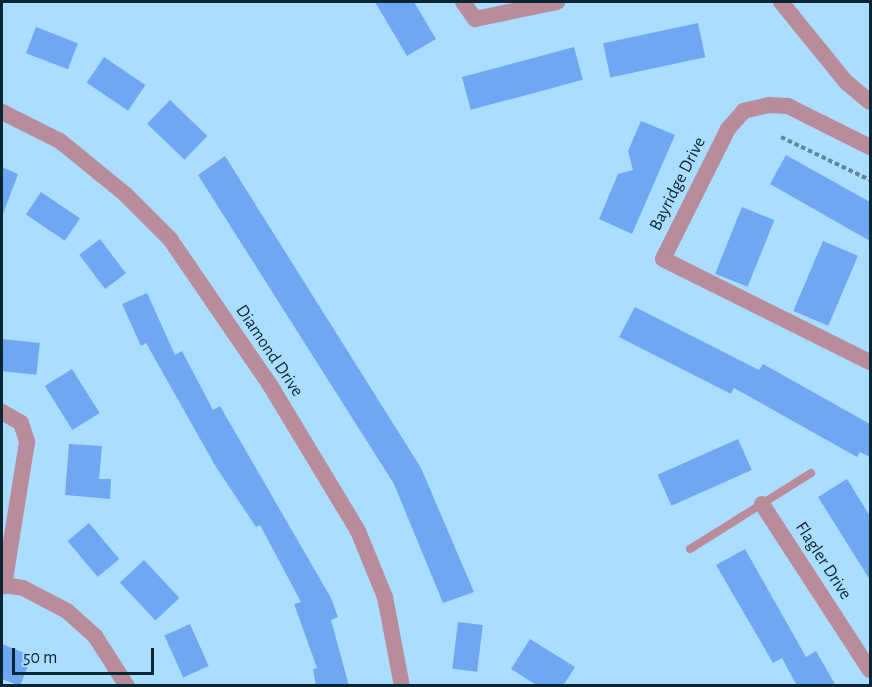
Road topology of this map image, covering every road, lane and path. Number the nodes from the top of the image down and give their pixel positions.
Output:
1 (463, 2) edge
2 (557, 2) edge
3 (781, 2) edge
4 (870, 102) edge
5 (2, 112) edge
6 (781, 137) dead end
7 (870, 147) edge
8 (870, 180) edge
9 (870, 362) edge
10 (2, 412) edge
11 (811, 473) dead end
12 (762, 504) junction
13 (690, 549) dead end
14 (3, 585) edge
15 (870, 670) edge
16 (127, 686) edge
17 (402, 686) edge

1 - 2 street
3 - 4 street
5 - 17 street, Diamond Drive
6 - 8 path
7 - 9 street, Bayridge Drive
10 - 14 street
11 - 12 lane
12 - 13 lane
12 - 15 street, Flagler Drive
14 - 16 street

